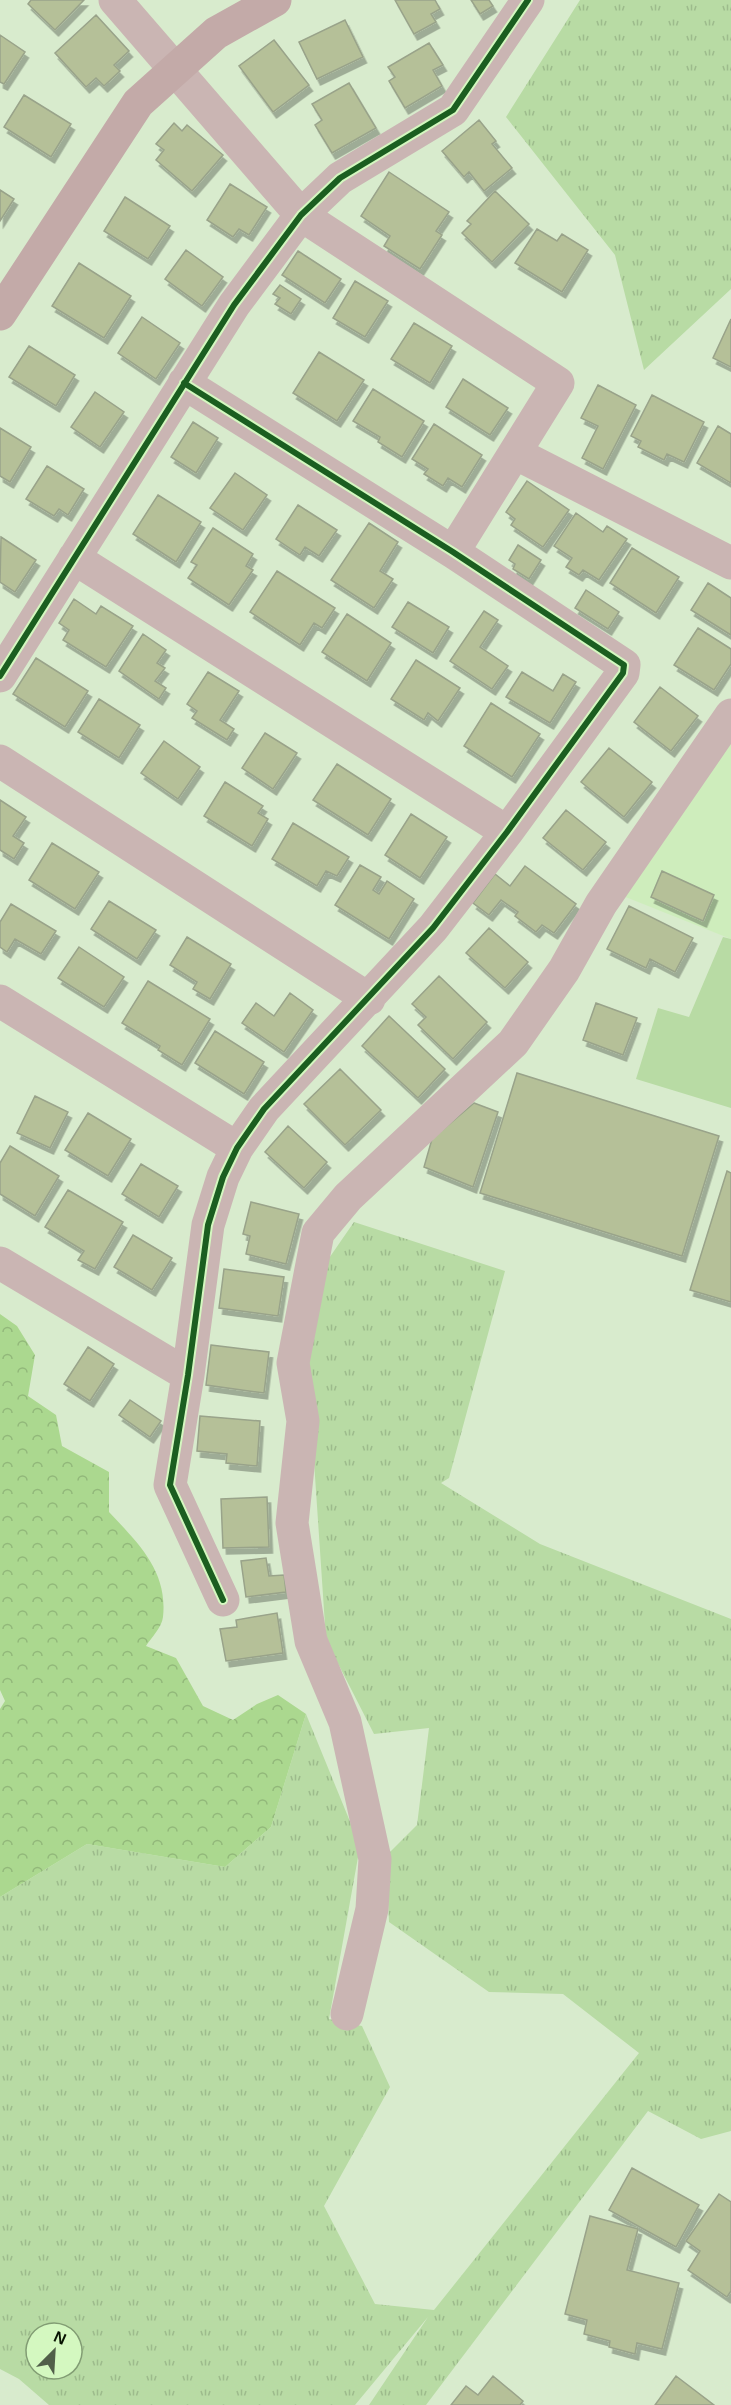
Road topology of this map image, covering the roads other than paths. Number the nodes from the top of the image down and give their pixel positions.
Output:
1 (115, 0) edge
2 (275, 0) edge
3 (528, 0) edge
4 (175, 70) junction
5 (301, 215) junction
6 (0, 314) edge
7 (184, 383) junction
8 (515, 453) junction
9 (453, 552) junction
10 (74, 558) junction
11 (731, 563) edge
12 (0, 676) edge
13 (731, 715) edge
14 (0, 761) edge
15 (507, 832) junction
16 (369, 999) junction
17 (0, 1001) edge
18 (237, 1148) junction
19 (0, 1263) edge
20 (188, 1375) junction
21 (223, 1600) dead end
22 (347, 2014) dead end

1 - 4 street
2 - 4 street
3 - 5 street
4 - 5 street
4 - 6 street
5 - 7 street
5 - 8 street
7 - 9 street
7 - 10 street
8 - 9 street
8 - 11 street
9 - 15 street
10 - 12 street
10 - 15 street
13 - 22 street
14 - 16 street
15 - 16 street
16 - 18 street
17 - 18 street
18 - 20 street
19 - 20 street
20 - 21 street

